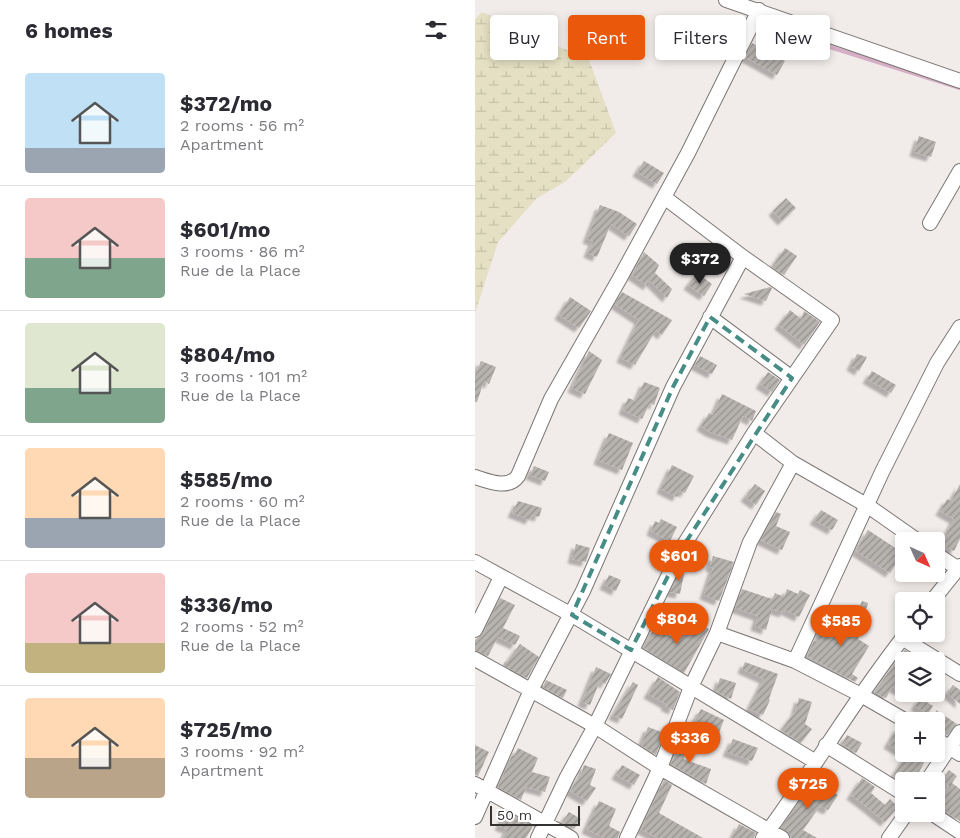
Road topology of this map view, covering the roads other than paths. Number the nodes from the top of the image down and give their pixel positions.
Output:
1 (726, 0) edge
2 (759, 10) junction
3 (960, 81) edge
4 (960, 170) edge
5 (664, 197) junction
6 (930, 224) dead end
7 (743, 257) junction
8 (710, 316) junction
9 (960, 327) edge
10 (792, 378) junction
11 (754, 433) junction
12 (793, 463) junction
13 (475, 477) edge
14 (868, 506) junction
15 (906, 532) edge
16 (945, 559) edge
17 (475, 562) edge
18 (959, 568) edge
19 (501, 577) junction
20 (939, 592) edge
21 (572, 615) junction
22 (475, 630) edge
23 (717, 633) junction
24 (900, 642) edge
25 (913, 642) edge
26 (631, 650) junction
27 (475, 659) edge
28 (795, 661) junction
29 (960, 674) edge
30 (691, 687) junction
31 (531, 690) junction
32 (861, 694) junction
33 (895, 714) edge
34 (595, 726) junction
35 (960, 732) edge
36 (826, 745) junction
37 (954, 750) edge
38 (816, 762) junction
39 (660, 768) junction
40 (935, 772) edge
41 (475, 784) edge
42 (895, 788) edge
43 (488, 791) junction
44 (475, 817) edge
45 (901, 822) edge
46 (945, 822) edge
47 (544, 824) junction
48 (960, 832) edge
49 (766, 834) edge
50 (893, 837) edge
51 (539, 838) edge
52 (571, 838) edge
53 (627, 838) edge
54 (782, 838) edge

1 - 2 street
2 - 3 street
2 - 5 street
4 - 6 street
5 - 7 street
5 - 13 street
7 - 8 street
7 - 10 street
8 - 10 street
8 - 21 street
9 - 14 street
10 - 11 street
11 - 12 street
11 - 26 street
12 - 14 street
12 - 23 street
14 - 15 street
14 - 28 street
16 - 18 street
17 - 19 street
18 - 20 street
19 - 21 street
19 - 22 street
21 - 26 street
21 - 31 street
23 - 28 street
23 - 30 street
24 - 32 street
25 - 29 street
26 - 30 street
26 - 34 street
27 - 31 street
28 - 32 street
30 - 38 street
30 - 39 street
31 - 34 street
31 - 43 street
32 - 33 street
32 - 36 street
34 - 39 street
34 - 47 street
35 - 37 street
36 - 38 street
36 - 42 street
37 - 40 street
38 - 49 street
39 - 49 street
39 - 53 street
41 - 43 street
43 - 44 street
43 - 47 street
45 - 50 street
46 - 48 street
47 - 51 street
47 - 52 street
49 - 54 street

